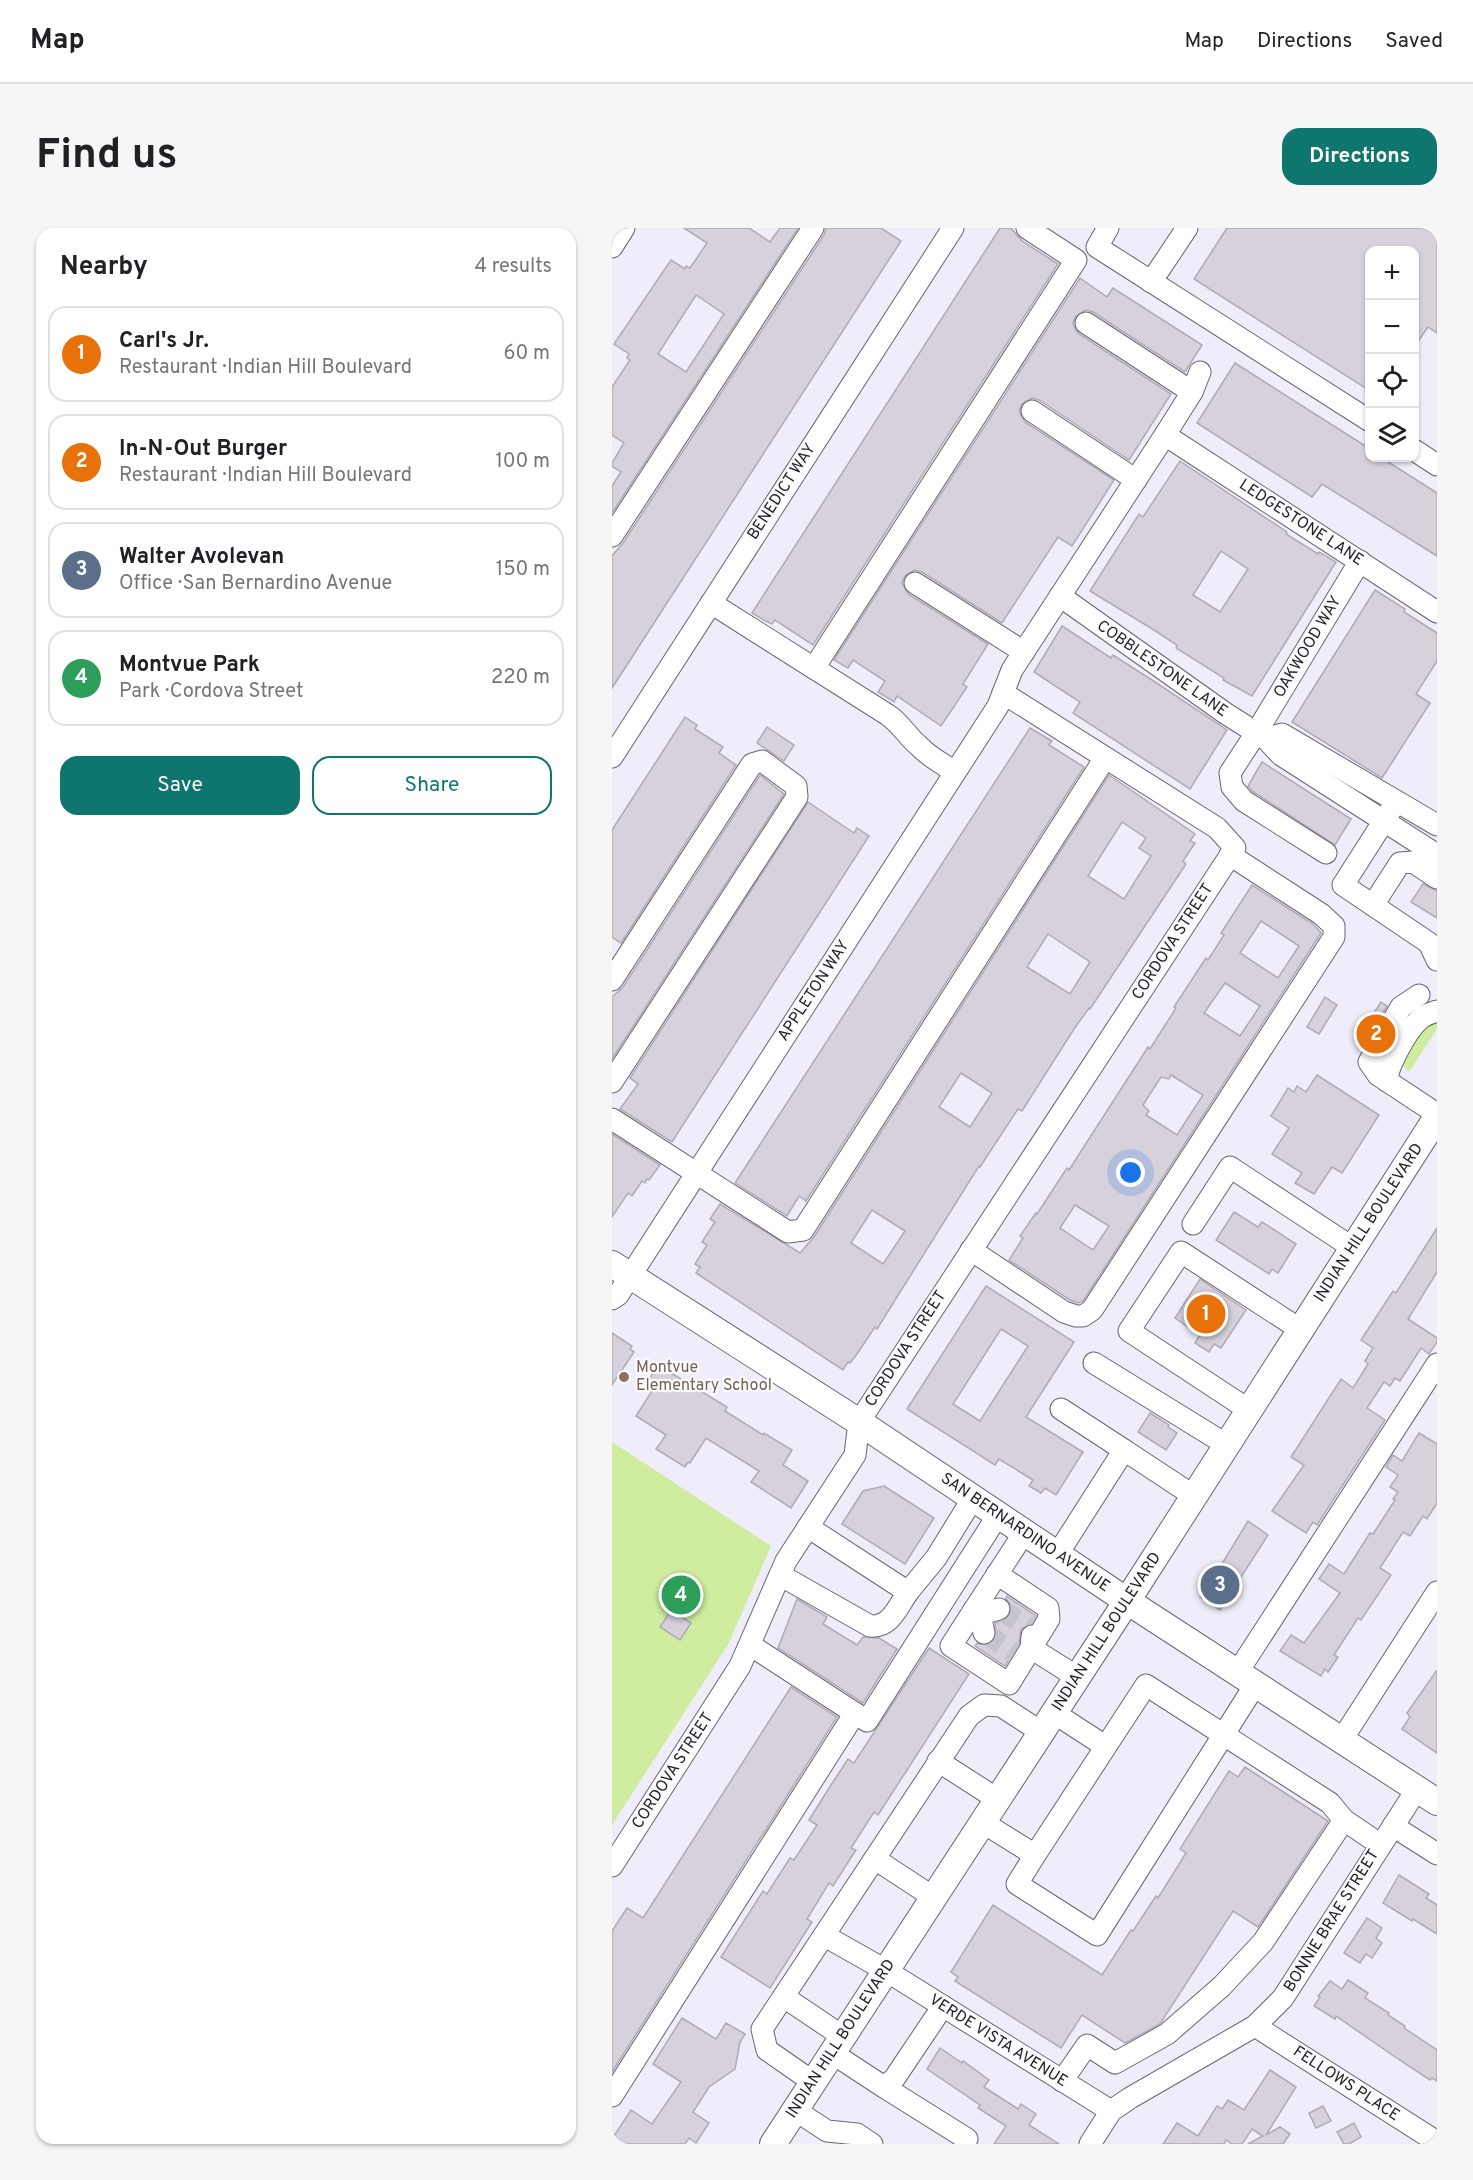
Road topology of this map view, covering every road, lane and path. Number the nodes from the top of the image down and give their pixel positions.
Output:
1 (624, 228) edge
2 (813, 228) edge
3 (953, 228) edge
4 (1027, 228) edge
5 (1108, 228) edge
6 (1186, 228) edge
7 (612, 247) edge
8 (1151, 282) junction
9 (1086, 323) dead end
10 (1200, 372) dead end
11 (1192, 392) junction
12 (1032, 411) dead end
13 (1365, 418) edge
14 (1165, 435) junction
15 (1419, 453) edge
16 (1437, 465) edge
17 (1136, 480) junction
18 (612, 536) edge
19 (1360, 561) junction
20 (915, 583) dead end
21 (1060, 596) junction
22 (711, 603) junction
23 (1437, 612) edge
24 (1024, 651) junction
25 (814, 668) junction
26 (1000, 699) junction
27 (1261, 736) junction
28 (612, 757) edge
29 (1105, 758) junction
30 (955, 772) junction
31 (1396, 802) junction
32 (1384, 821) junction
33 (1437, 825) edge
34 (1233, 851) junction
35 (1326, 854) dead end
36 (1437, 855) edge
37 (1437, 878) edge
38 (1373, 905) junction
39 (1437, 960) edge
40 (612, 980) edge
41 (1437, 1006) edge
42 (1437, 1011) edge
43 (612, 1082) edge
44 (1393, 1085) junction
45 (1437, 1116) edge
46 (612, 1119) edge
47 (697, 1173) junction
48 (1193, 1224) dead end
49 (1353, 1248) junction
50 (971, 1250) junction
51 (621, 1270) edge
52 (612, 1299) edge
53 (1301, 1330) junction
54 (1094, 1363) dead end
55 (1437, 1364) edge
56 (1061, 1409) dead end
57 (1249, 1410) junction
58 (859, 1422) junction
59 (1227, 1445) junction
60 (1124, 1450) junction
61 (1194, 1496) junction
62 (973, 1498) junction
63 (998, 1515) junction
64 (808, 1527) junction
65 (1024, 1533) junction
66 (1057, 1555) junction
67 (997, 1574) junction
68 (780, 1575) junction
69 (908, 1592) junction
70 (1437, 1592) edge
71 (1127, 1601) junction
72 (1026, 1644) junction
73 (750, 1645) junction
74 (1077, 1677) junction
75 (1246, 1679) junction
76 (855, 1713) junction
77 (1047, 1722) junction
78 (1223, 1735) junction
79 (1341, 1740) junction
80 (1105, 1746) junction
81 (938, 1761) junction
82 (1432, 1798) edge
83 (997, 1799) junction
84 (1344, 1820) junction
85 (982, 1822) junction
86 (1393, 1826) junction
87 (1381, 1845) junction
88 (1437, 1854) edge
89 (1035, 1855) junction
90 (875, 1859) junction
91 (612, 1866) edge
92 (933, 1897) junction
93 (825, 1936) junction
94 (885, 1970) junction
95 (784, 1997) junction
96 (943, 2006) junction
97 (1255, 2026) junction
98 (837, 2044) junction
99 (1062, 2081) junction
100 (813, 2082) junction
101 (884, 2087) junction
102 (612, 2096) edge
103 (795, 2110) junction
104 (1111, 2111) junction
105 (968, 2139) dead end
106 (1437, 2142) edge
107 (772, 2144) edge
108 (872, 2144) edge
109 (1090, 2144) edge

1 - 7 street
2 - 18 street
3 - 22 street, BENEDICT WAY
4 - 25 street
5 - 8 street
6 - 8 street
8 - 13 street
9 - 11 street
10 - 11 street, APPLETON WAY
11 - 14 street, APPLETON WAY
12 - 17 street
14 - 17 street, APPLETON WAY
14 - 19 street, LEDGESTONE LANE
15 - 16 street
17 - 21 street, APPLETON WAY
19 - 23 street, LEDGESTONE LANE
19 - 27 street, OAKWOOD WAY
20 - 24 street
21 - 24 street, APPLETON WAY
21 - 27 street, COBBLESTONE LANE
22 - 25 street
22 - 28 street, BENEDICT WAY
24 - 26 street, APPLETON WAY
25 - 30 street
26 - 29 street
26 - 30 street, APPLETON WAY
27 - 31 street
27 - 32 street, COBBLESTONE LANE
27 - 35 street, OAKWOOD WAY
29 - 34 street
29 - 47 street
30 - 47 street, APPLETON WAY
31 - 32 street
31 - 33 street
32 - 36 street, COBBLESTONE LANE
32 - 38 street
34 - 50 street, CORDOVA STREET
34 - 50 street
37 - 38 street
38 - 39 street
40 - 43 street
41 - 44 street
42 - 44 street
44 - 45 street
45 - 49 main road, INDIAN HILL BOULEVARD
46 - 47 street
47 - 51 street, APPLETON WAY
48 - 49 street
49 - 53 main road, INDIAN HILL BOULEVARD
50 - 58 street, CORDOVA STREET
51 - 52 street, APPLETON WAY
51 - 58 main road, SAN BERNARDINO AVENUE
53 - 57 main road, INDIAN HILL BOULEVARD
53 - 57 street
54 - 59 street
55 - 75 street
56 - 60 street
57 - 59 main road, INDIAN HILL BOULEVARD
58 - 62 main road, SAN BERNARDINO AVENUE
58 - 64 street, CORDOVA STREET
59 - 61 main road, INDIAN HILL BOULEVARD
60 - 61 street
60 - 66 street
61 - 71 main road, INDIAN HILL BOULEVARD
62 - 63 main road, SAN BERNARDINO AVENUE
62 - 69 street
63 - 65 main road, SAN BERNARDINO AVENUE
63 - 76 street
64 - 68 street, CORDOVA STREET
64 - 69 street
65 - 66 main road, SAN BERNARDINO AVENUE
65 - 67 street
66 - 71 main road, SAN BERNARDINO AVENUE
67 - 72 street
67 - 72 street
68 - 69 street
68 - 73 street, CORDOVA STREET
70 - 79 street
71 - 74 main road, INDIAN HILL BOULEVARD
71 - 75 main road, SAN BERNARDINO AVENUE
72 - 74 street
73 - 76 street
73 - 91 street, CORDOVA STREET
74 - 77 main road, INDIAN HILL BOULEVARD
75 - 78 street
75 - 79 main road, SAN BERNARDINO AVENUE
76 - 102 street
77 - 80 street
77 - 81 street
77 - 83 main road, INDIAN HILL BOULEVARD
78 - 80 street
78 - 84 street
78 - 89 street
79 - 82 main road, SAN BERNARDINO AVENUE
80 - 89 street
81 - 83 street
81 - 90 street
82 - 86 street, BONNIE BRAE STREET
83 - 85 main road, INDIAN HILL BOULEVARD
84 - 87 street
84 - 99 street
85 - 89 street
85 - 92 main road, INDIAN HILL BOULEVARD
86 - 87 street, BONNIE BRAE STREET
86 - 88 street
87 - 97 street, BONNIE BRAE STREET
90 - 92 street
90 - 93 street
92 - 94 main road, INDIAN HILL BOULEVARD
93 - 94 street, VERDE VISTA AVENUE
93 - 95 street
94 - 96 street, VERDE VISTA AVENUE
94 - 98 main road, INDIAN HILL BOULEVARD
95 - 98 street
95 - 100 street
96 - 99 street, VERDE VISTA AVENUE
96 - 101 street
97 - 104 street, BONNIE BRAE STREET
97 - 106 street, FELLOWS PLACE
98 - 100 main road, INDIAN HILL BOULEVARD
98 - 101 street
99 - 104 street, VERDE VISTA AVENUE
100 - 103 main road, INDIAN HILL BOULEVARD
101 - 105 street
103 - 107 main road, INDIAN HILL BOULEVARD
103 - 108 street
104 - 109 street, BONNIE BRAE STREET

